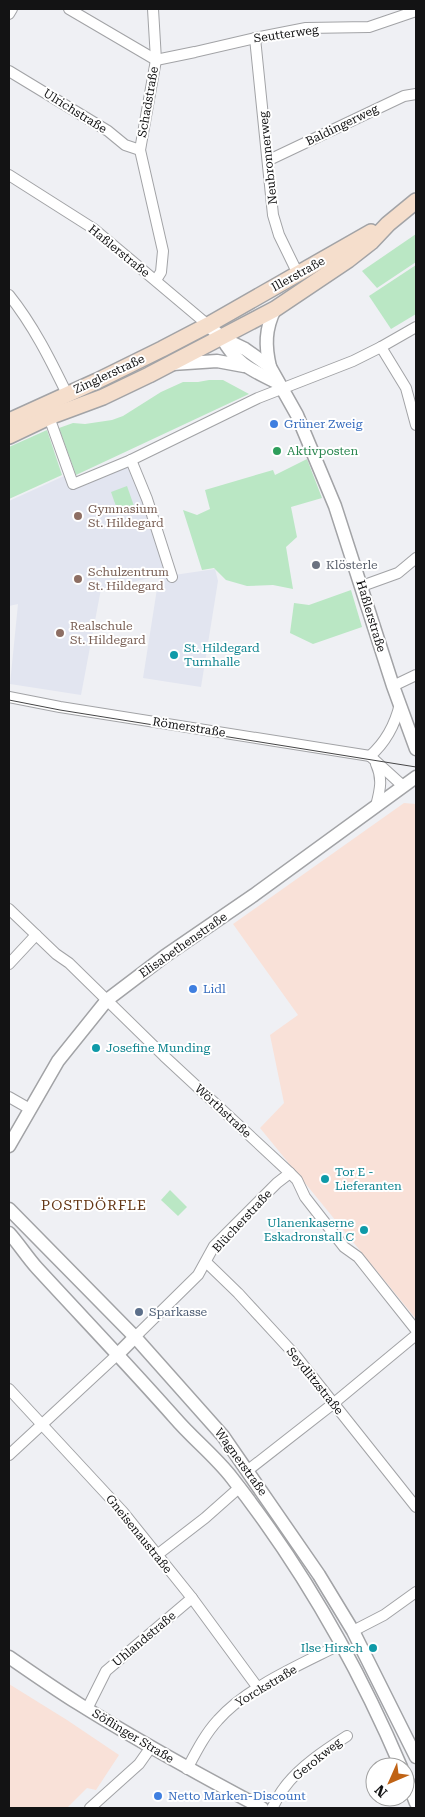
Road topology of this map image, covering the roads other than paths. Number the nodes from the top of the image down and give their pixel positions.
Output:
1 (12, 9) edge
2 (69, 9) edge
3 (153, 9) edge
4 (416, 11) edge
5 (9, 14) edge
6 (255, 38) junction
7 (156, 60) junction
8 (9, 70) edge
9 (416, 94) edge
10 (140, 150) junction
11 (269, 160) junction
12 (9, 175) edge
13 (416, 201) edge
14 (388, 224) junction
15 (298, 274) junction
16 (156, 280) junction
17 (9, 295) edge
18 (275, 308) junction
19 (208, 325) junction
20 (416, 327) edge
21 (222, 338) junction
22 (381, 347) junction
23 (170, 365) junction
24 (244, 366) junction
25 (270, 367) junction
26 (280, 386) junction
27 (67, 394) junction
28 (49, 417) junction
29 (9, 421) edge
30 (416, 425) edge
31 (9, 436) edge
32 (131, 460) junction
33 (416, 558) edge
34 (172, 577) dead end
35 (362, 586) junction
36 (416, 675) edge
37 (393, 686) junction
38 (9, 697) edge
39 (400, 704) junction
40 (415, 745) edge
41 (372, 759) junction
42 (416, 777) edge
43 (403, 786) junction
44 (376, 806) junction
45 (9, 909) edge
46 (36, 935) junction
47 (9, 964) edge
48 (107, 1000) junction
49 (9, 1097) edge
50 (30, 1109) junction
51 (9, 1146) edge
52 (290, 1173) junction
53 (9, 1209) edge
54 (9, 1233) edge
55 (206, 1262) junction
56 (416, 1330) edge
57 (416, 1335) edge
58 (135, 1337) junction
59 (118, 1354) junction
60 (9, 1389) edge
61 (334, 1403) junction
62 (42, 1424) junction
63 (9, 1455) edge
64 (247, 1471) junction
65 (240, 1487) junction
66 (416, 1507) edge
67 (157, 1554) junction
68 (416, 1592) edge
69 (192, 1598) junction
70 (352, 1631) junction
71 (342, 1644) junction
72 (9, 1657) edge
73 (258, 1688) junction
74 (87, 1709) junction
75 (347, 1736) dead end
76 (151, 1747) junction
77 (414, 1749) edge
78 (396, 1757) edge
79 (188, 1769) junction
80 (90, 1808) edge
81 (262, 1808) edge
82 (272, 1808) edge

1 - 5 street
2 - 7 street
3 - 7 street, Schadstraße
4 - 6 street, Seutterweg
6 - 7 street, Seutterweg
6 - 11 street, Neubronnerweg
7 - 10 street, Schadstraße
8 - 10 street, Ulrichstraße
9 - 11 street, Baldingerweg
10 - 16 street, Schadstraße
11 - 15 street, Neubronnerweg
12 - 16 street, Haßlerstraße
13 - 14 main road, Illerstraße
14 - 15 main road, Illerstraße
14 - 18 main road, Illerstraße
15 - 19 main road, Illerstraße
16 - 19 street, Haßlerstraße
17 - 27 street
18 - 21 main road, Illerstraße
18 - 25 street
19 - 21 street, Haßlerstraße
19 - 27 main road, Zinglerstraße
20 - 22 street
21 - 23 main road, Zinglerstraße
21 - 24 street, Haßlerstraße
21 - 25 street, Haßlerstraße
22 - 26 street
22 - 30 street
23 - 24 street
23 - 28 main road, Zinglerstraße
24 - 26 street, Haßlerstraße
25 - 26 street, Haßlerstraße
26 - 32 street
26 - 35 street, Haßlerstraße
27 - 29 main road, Zinglerstraße
28 - 31 main road, Zinglerstraße
28 - 32 street
32 - 34 street
33 - 35 street
35 - 37 street, Haßlerstraße
36 - 37 street
37 - 39 street, Haßlerstraße
38 - 41 street, Römerstraße
39 - 40 street, Haßlerstraße
39 - 41 street
41 - 43 street
41 - 44 street
42 - 43 street, Elisabethenstraße
43 - 44 street, Elisabethenstraße
44 - 48 street, Elisabethenstraße
45 - 46 street, Wörthstraße
46 - 47 street
46 - 48 street, Wörthstraße
48 - 50 street, Elisabethenstraße
48 - 52 street, Wörthstraße
49 - 50 street
50 - 51 street, Elisabethenstraße
52 - 55 street, Blücherstraße
52 - 56 street, Wörthstraße
53 - 58 street, Wagnerstraße
54 - 59 street, Wagnerstraße
55 - 58 street, Blücherstraße
55 - 61 street, Seydlitzstraße
57 - 61 street
58 - 59 street
58 - 64 street, Wagnerstraße
59 - 62 street
59 - 65 street, Wagnerstraße
60 - 62 street, Gneisenaustraße
61 - 64 street
61 - 66 street, Seydlitzstraße
62 - 63 street
62 - 67 street, Gneisenaustraße
64 - 70 street, Wagnerstraße
65 - 67 street
65 - 71 street, Wagnerstraße
67 - 69 street, Gneisenaustraße
68 - 70 street
69 - 73 street, Gneisenaustraße
69 - 74 street, Uhlandstraße
70 - 77 street, Wagnerstraße
71 - 73 street, Yorckstraße
71 - 78 street, Wagnerstraße
72 - 74 street, Söflinger Straße
73 - 79 street, Yorckstraße
74 - 76 street, Söflinger Straße
75 - 82 street, Gerokweg
76 - 79 street, Söflinger Straße
76 - 80 street
79 - 81 street, Söflinger Straße

